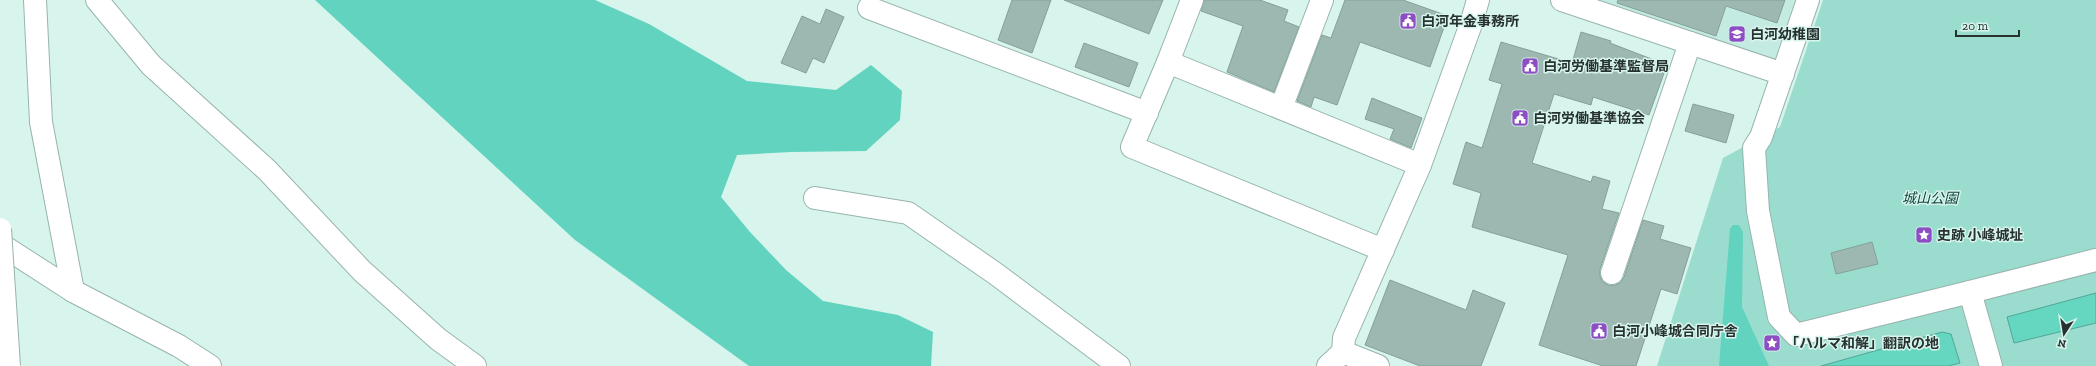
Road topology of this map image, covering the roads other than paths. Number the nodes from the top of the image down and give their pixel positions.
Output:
1 (35, 0) edge
2 (97, 0) edge
3 (1192, 0) edge
4 (1322, 0) edge
5 (1478, 0) edge
6 (1562, 0) edge
7 (1808, 0) edge
8 (869, 8) dead end
9 (1690, 42) junction
10 (1168, 62) junction
11 (1783, 74) junction
12 (1281, 108) junction
13 (1146, 113) junction
14 (1420, 164) junction
15 (815, 198) dead end
16 (0, 229) edge
17 (0, 244) edge
18 (1383, 250) junction
19 (2096, 260) edge
20 (1612, 273) dead end
21 (73, 291) junction
22 (1970, 292) junction
23 (1336, 359) edge
24 (9, 366) edge
25 (210, 366) edge
26 (475, 366) edge
27 (1119, 366) edge
28 (1378, 366) edge
29 (1991, 366) edge

1 - 21 main road
2 - 26 main road
3 - 10 main road
4 - 12 main road
5 - 14 main road
6 - 9 main road
7 - 11 main road
8 - 13 main road
9 - 11 main road
9 - 20 main road
10 - 12 main road
10 - 13 main road
11 - 22 main road
12 - 14 main road
13 - 18 main road
14 - 18 main road
15 - 27 main road
16 - 24 main road, bridge
17 - 21 main road
18 - 23 main road
19 - 22 main road
21 - 25 main road
22 - 29 main road
23 - 28 main road

